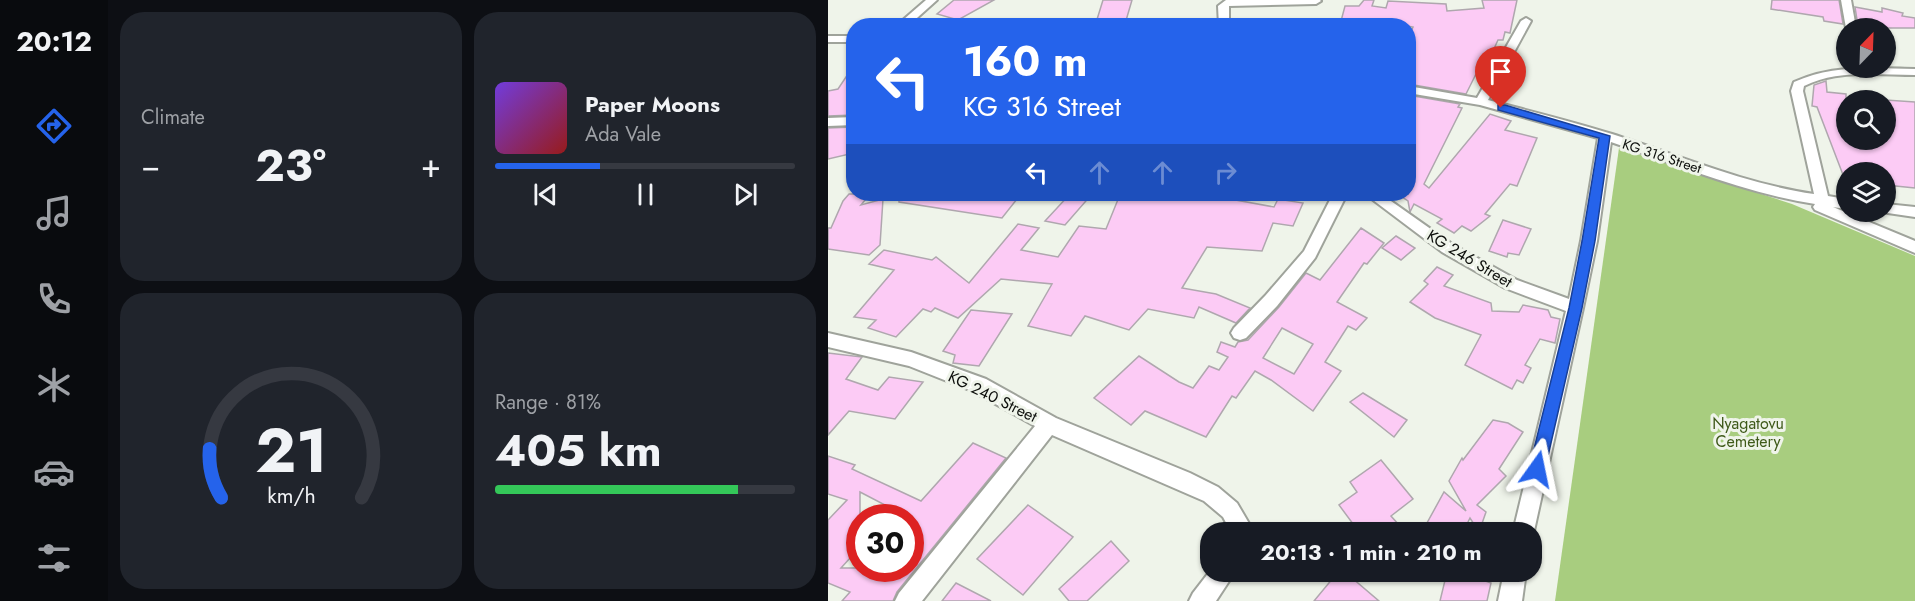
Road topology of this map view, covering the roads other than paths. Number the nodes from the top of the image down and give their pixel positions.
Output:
1 (932, 0) edge
2 (1846, 0) edge
3 (1316, 1) edge
4 (911, 18) edge
5 (1224, 18) edge
6 (1849, 18) edge
7 (1526, 21) dead end
8 (828, 39) edge
9 (846, 39) edge
10 (1896, 63) edge
11 (1915, 71) edge
12 (1416, 90) edge
13 (1481, 102) junction
14 (846, 122) edge
15 (828, 123) edge
16 (1605, 136) junction
17 (1794, 196) junction
18 (1822, 200) junction
19 (1336, 201) edge
20 (1382, 201) edge
21 (1836, 202) edge
22 (1896, 210) edge
23 (1915, 212) edge
24 (1915, 247) edge
25 (1575, 308) junction
26 (1240, 333) dead end
27 (828, 340) edge
28 (1049, 424) junction
29 (1237, 522) edge
30 (1526, 522) edge
31 (1216, 582) edge
32 (1513, 582) edge
33 (907, 601) edge
34 (1201, 601) edge
35 (1510, 601) edge

1 - 4 street
2 - 6 street
3 - 5 street
7 - 13 street
8 - 9 street
10 - 11 street
11 - 18 street
12 - 13 street, KG 316 Street
13 - 16 street, KG 316 Street
14 - 15 street
16 - 17 street, KG 316 Street
16 - 25 street
17 - 18 street, KG 316 Street
17 - 24 street
18 - 21 street, KG 316 Street
19 - 26 street
20 - 25 street, KG 246 Street
22 - 23 street
25 - 30 street
27 - 28 street, KG 240 Street
28 - 29 street, KG 240 Street
28 - 33 street
31 - 34 street
32 - 35 street

